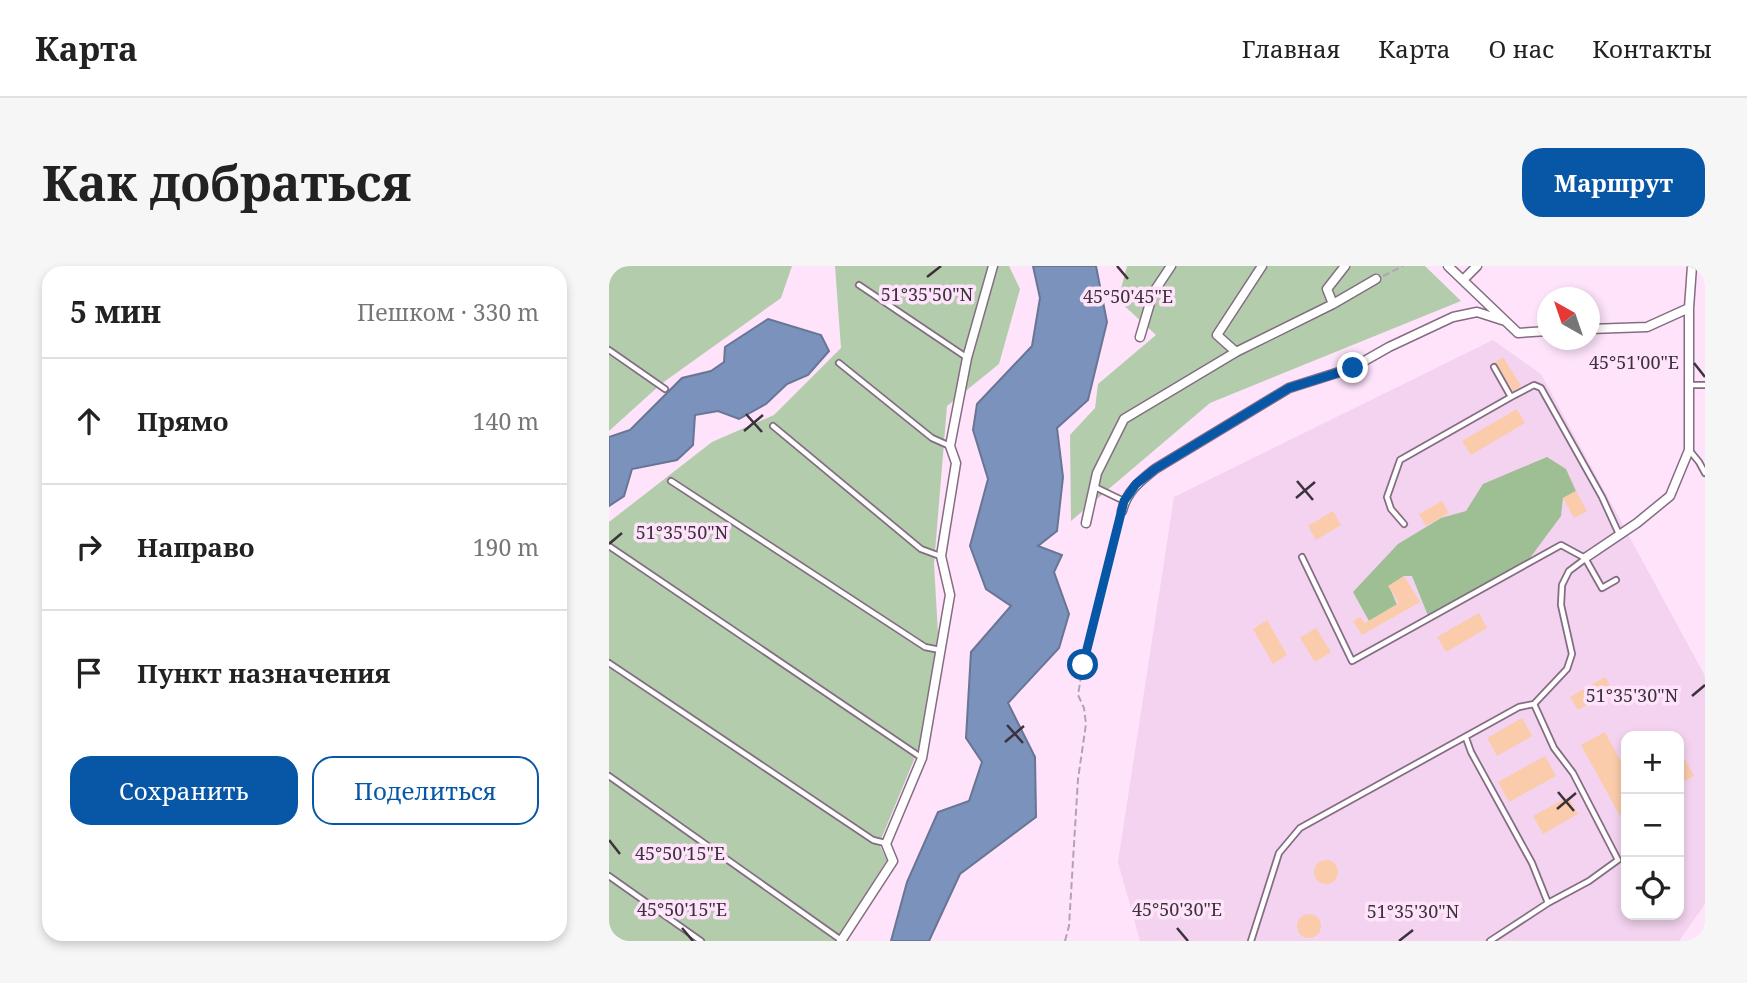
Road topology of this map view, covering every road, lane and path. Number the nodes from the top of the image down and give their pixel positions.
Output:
1 (993, 266) edge
2 (1171, 266) edge
3 (1262, 266) edge
4 (1345, 266) edge
5 (1403, 266) edge
6 (1448, 266) edge
7 (1477, 266) edge
8 (1692, 266) edge
9 (1376, 279) joint
10 (1463, 280) junction
11 (859, 285) dead end
12 (1333, 304) junction
13 (1689, 308) junction
14 (1505, 321) junction
15 (1600, 329) edge
16 (1537, 332) edge
17 (1140, 337) dead end
18 (609, 350) edge
19 (1236, 352) junction
20 (967, 358) junction
21 (839, 363) dead end
22 (1493, 367) dead end
23 (1689, 385) junction
24 (1705, 385) edge
25 (665, 389) dead end
26 (1511, 397) junction
27 (773, 426) dead end
28 (950, 446) junction
29 (1689, 450) junction
30 (1705, 473) edge
31 (671, 481) dead end
32 (1094, 487) junction
33 (1124, 501) junction
34 (1122, 511) joint
35 (1086, 523) dead end
36 (1404, 524) dead end
37 (1619, 535) junction
38 (609, 546) edge
39 (941, 556) junction
40 (1302, 557) dead end
41 (1585, 558) junction
42 (1616, 580) dead end
43 (941, 650) junction
44 (609, 663) edge
45 (1534, 704) junction
46 (1466, 737) junction
47 (922, 758) junction
48 (609, 776) edge
49 (886, 844) junction
50 (609, 876) edge
51 (1548, 902) junction
52 (701, 941) edge
53 (841, 941) edge
54 (1065, 941) edge
55 (1251, 941) edge
56 (1490, 941) edge

1 - 20 street
2 - 17 street
3 - 19 street
4 - 12 street
5 - 9 path
6 - 10 street
7 - 10 street
8 - 13 street
9 - 12 street
10 - 14 street
11 - 20 lane
12 - 19 street
13 - 15 street
13 - 23 street
14 - 16 street
14 - 33 street
18 - 25 lane
19 - 32 street
20 - 28 street
21 - 28 lane
22 - 26 lane
23 - 24 lane
23 - 29 street
26 - 36 lane
26 - 37 lane
27 - 39 lane
28 - 39 street
29 - 30 lane
29 - 37 street
31 - 43 lane
32 - 33 lane
32 - 35 street
33 - 34 street
34 - 54 path
37 - 41 street
38 - 47 lane
39 - 43 street
40 - 41 lane
41 - 42 lane
41 - 45 lane
43 - 47 street
44 - 49 lane
45 - 46 lane
45 - 51 lane
46 - 51 lane
46 - 55 lane
47 - 49 street
48 - 53 lane
49 - 53 street
50 - 52 lane
51 - 56 lane

